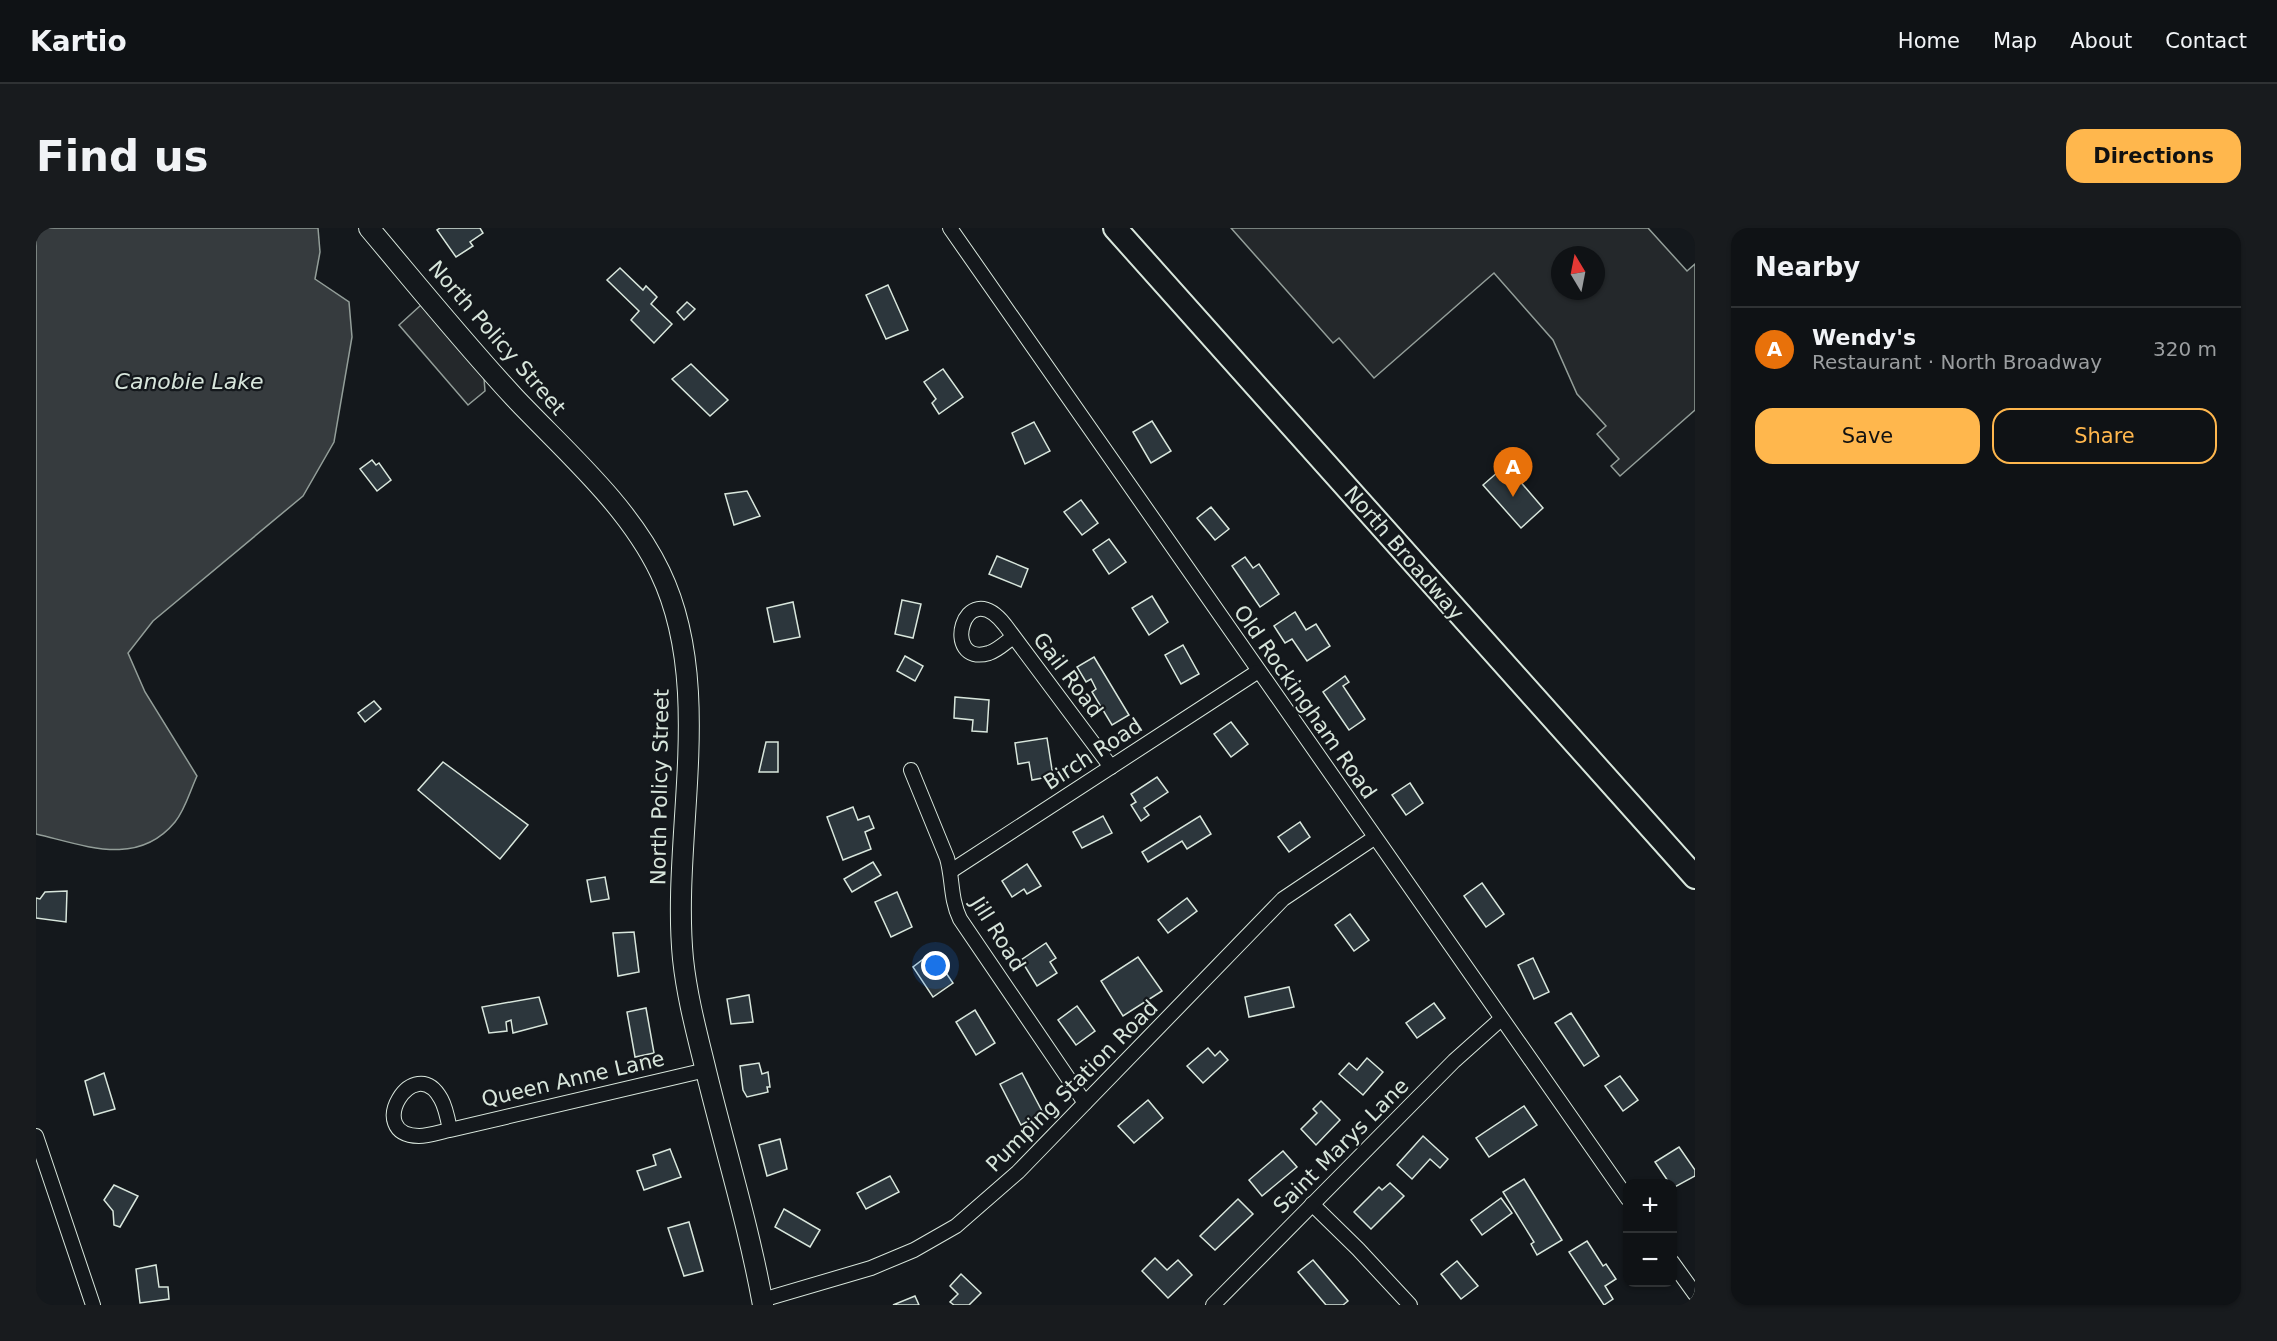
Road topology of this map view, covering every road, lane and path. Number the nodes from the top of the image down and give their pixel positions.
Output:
1 (369, 228) edge
2 (950, 228) edge
3 (1115, 228) edge
4 (1013, 637) dead end
5 (1257, 672) junction
6 (1111, 767) junction
7 (911, 770) dead end
8 (1374, 838) junction
9 (951, 872) junction
10 (1695, 877) edge
11 (1501, 1019) junction
12 (706, 1070) junction
13 (1085, 1103) junction
14 (450, 1130) junction
15 (36, 1136) edge
16 (41, 1167) edge
17 (1623, 1192) edge
18 (1312, 1204) junction
19 (1677, 1269) edge
20 (1695, 1294) edge
21 (762, 1303) edge
22 (93, 1305) edge
23 (1213, 1305) edge
24 (1410, 1305) edge

1 - 12 street, North Policy Street
2 - 5 street, Old Rockingham Road
3 - 10 main road, North Broadway
4 - 6 street, Gail Road
5 - 6 street, Birch Road
5 - 8 street, Old Rockingham Road
6 - 9 street, Birch Road
7 - 9 street, Jill Road
8 - 11 street, Old Rockingham Road
8 - 13 street, Pumping Station Road
9 - 13 street, Jill Road
11 - 17 street, Old Rockingham Road
11 - 18 street, Saint Marys Lane
12 - 14 street, Queen Anne Lane
12 - 21 street, North Policy Street
13 - 21 street, Pumping Station Road
14 - 14 street, Queen Anne Lane
15 - 16 street
16 - 22 street
18 - 23 street, Saint Marys Lane
18 - 24 street
19 - 20 street

